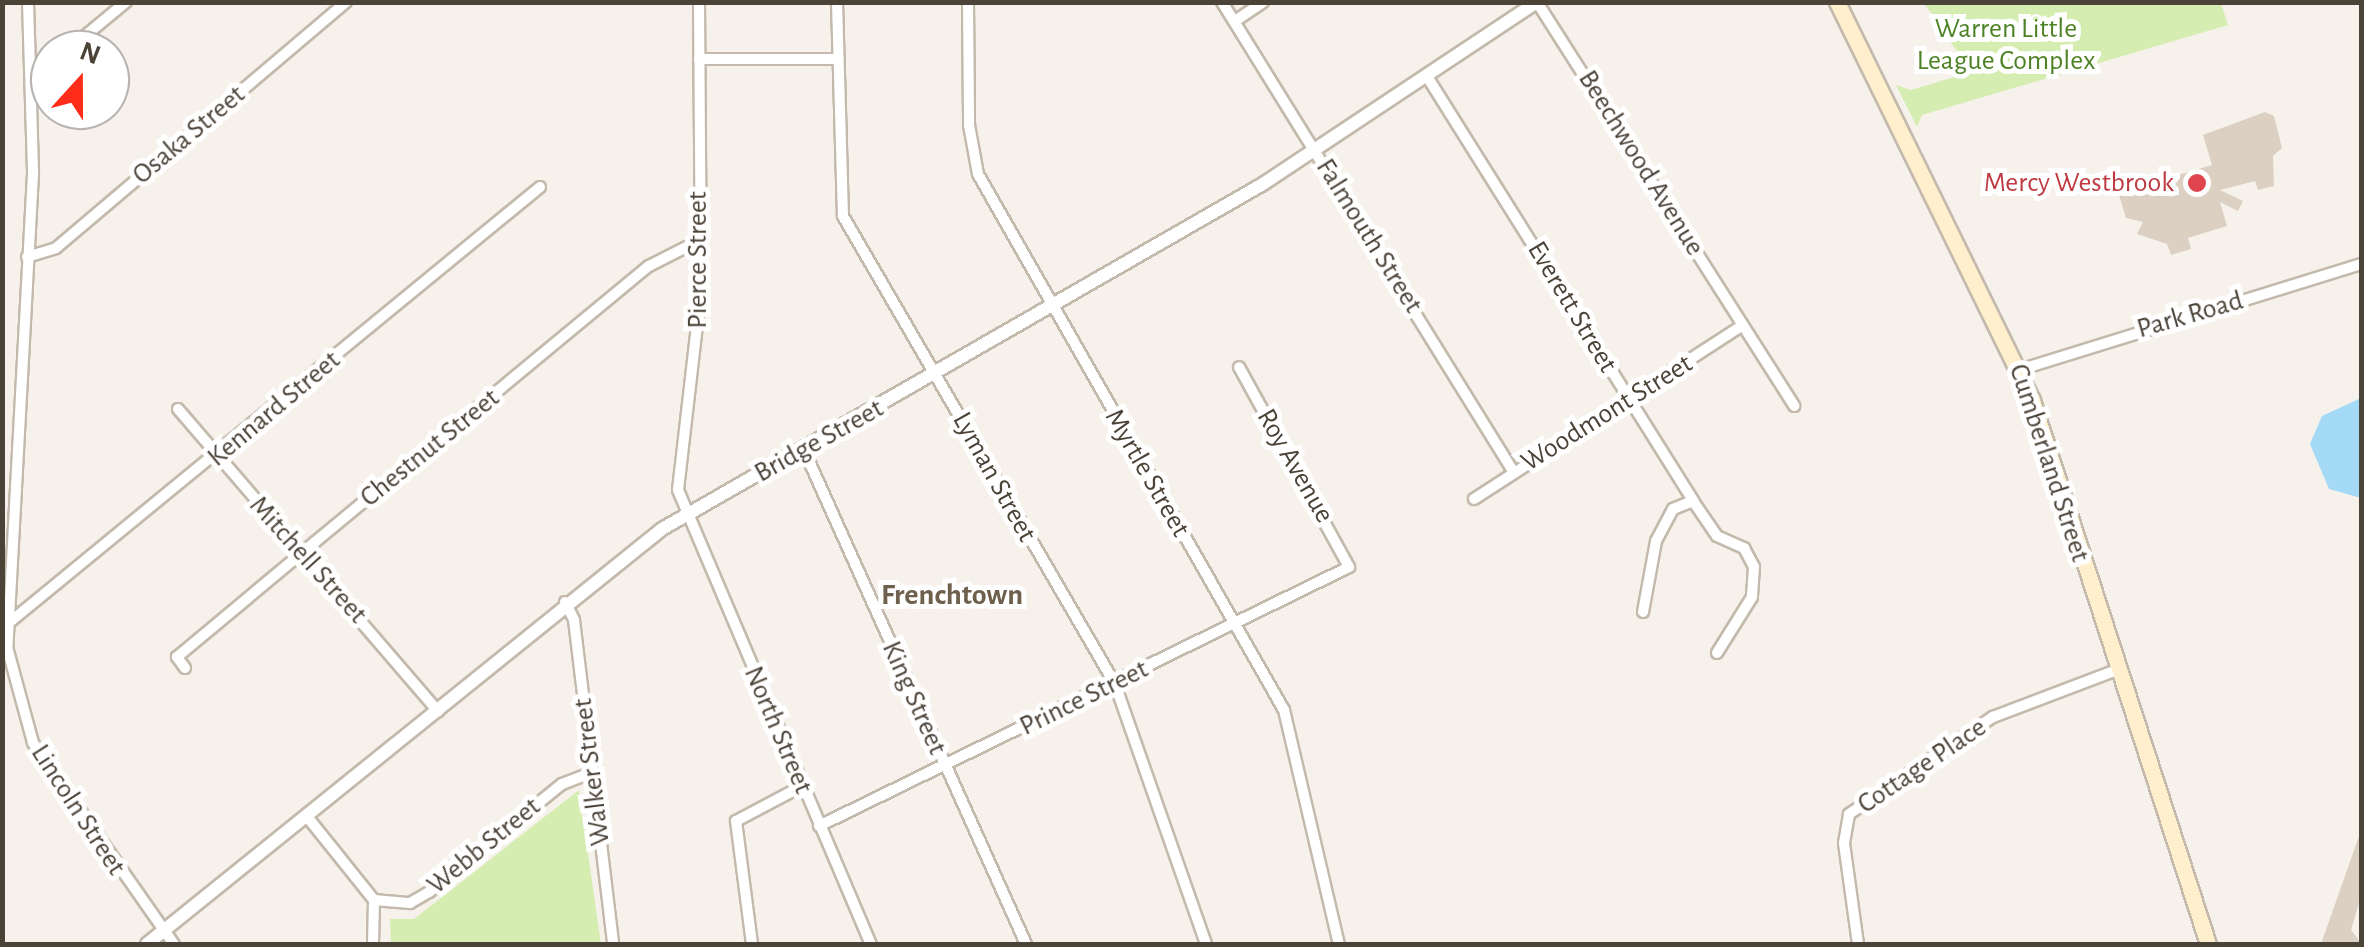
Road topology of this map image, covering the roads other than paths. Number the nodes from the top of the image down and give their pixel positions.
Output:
1 (28, 2) edge
2 (126, 2) edge
3 (346, 2) edge
4 (699, 2) edge
5 (836, 2) edge
6 (968, 2) edge
7 (1222, 2) edge
8 (1263, 2) edge
9 (1537, 2) edge
10 (1837, 2) edge
11 (1235, 21) junction
12 (92, 30) edge
13 (30, 54) edge
14 (835, 58) junction
15 (699, 59) junction
16 (1428, 78) junction
17 (30, 124) edge
18 (1316, 151) junction
19 (540, 187) dead end
20 (700, 240) junction
21 (27, 258) junction
22 (2362, 264) edge
23 (1052, 308) junction
24 (1740, 328) junction
25 (1238, 366) dead end
26 (2019, 370) junction
27 (936, 373) junction
28 (1628, 398) junction
29 (1794, 406) dead end
30 (178, 409) dead end
31 (804, 450) junction
32 (217, 456) junction
33 (1514, 471) junction
34 (1474, 500) dead end
35 (1692, 501) junction
36 (684, 516) junction
37 (301, 556) junction
38 (1349, 567) joint
39 (565, 602) junction
40 (1643, 612) dead end
41 (1238, 624) junction
42 (4, 626) edge
43 (1718, 653) dead end
44 (185, 668) dead end
45 (2117, 670) junction
46 (1115, 684) junction
47 (438, 710) junction
48 (944, 765) junction
49 (591, 773) junction
50 (802, 786) junction
51 (310, 818) junction
52 (819, 826) junction
53 (374, 900) junction
54 (162, 934) junction
55 (147, 944) edge
56 (174, 944) edge
57 (373, 944) edge
58 (613, 944) edge
59 (752, 944) edge
60 (871, 944) edge
61 (1026, 944) edge
62 (1206, 944) edge
63 (1339, 944) edge
64 (1858, 944) edge
65 (2208, 944) edge

1 - 13 street, Lincoln Street
2 - 12 street
3 - 21 street, Osaka Street
4 - 15 street, Pierce Street
5 - 14 street, Lyman Street
6 - 23 street, Myrtle Street
7 - 11 street, Falmouth Street
8 - 11 street
9 - 16 street, Bridge Street
9 - 24 street, Beechwood Avenue
10 - 26 main road, Cumberland Street
11 - 18 street, Falmouth Street
14 - 15 street
14 - 27 street, Lyman Street
15 - 20 street, Pierce Street
16 - 18 street, Bridge Street
16 - 28 street, Everett Street
17 - 21 street, Lincoln Street
18 - 23 street, Bridge Street
18 - 33 street, Falmouth Street
19 - 32 street, Kennard Street
20 - 36 street, Pierce Street
20 - 37 street, Chestnut Street
21 - 42 street, Lincoln Street
22 - 26 street, Park Road
23 - 27 street, Bridge Street
23 - 41 street, Myrtle Street
24 - 28 street, Woodmont Street
24 - 29 street, Beechwood Avenue
25 - 38 street, Roy Avenue
26 - 45 main road, Cumberland Street
27 - 31 street, Bridge Street
27 - 46 street, Lyman Street
28 - 33 street, Woodmont Street
28 - 35 street, Everett Street
30 - 32 street, Mitchell Street
31 - 36 street, Bridge Street
31 - 48 street, King Street
32 - 37 street, Mitchell Street
32 - 42 street, Kennard Street
33 - 34 street, Woodmont Street
35 - 40 street
35 - 43 street, Everett Street
36 - 39 street, Bridge Street
36 - 50 street, North Street
37 - 44 street, Chestnut Street
37 - 47 street, Mitchell Street
38 - 41 street, Prince Street
39 - 47 street, Bridge Street
39 - 49 street, Walker Street
41 - 46 street, Prince Street
41 - 63 street, Myrtle Street
42 - 54 street, Lincoln Street
45 - 64 street, Cottage Place
45 - 65 main road, Cumberland Street
46 - 48 street, Prince Street
46 - 62 street, Lyman Street
47 - 51 street, Bridge Street
48 - 52 street, Prince Street
48 - 61 street, King Street
49 - 53 street, Webb Street
49 - 58 street, Walker Street
50 - 52 street, North Street
50 - 59 street
51 - 53 street
51 - 54 street, Bridge Street
52 - 60 street, North Street
53 - 57 street
54 - 55 street, Bridge Street
54 - 56 street, Lincoln Street

